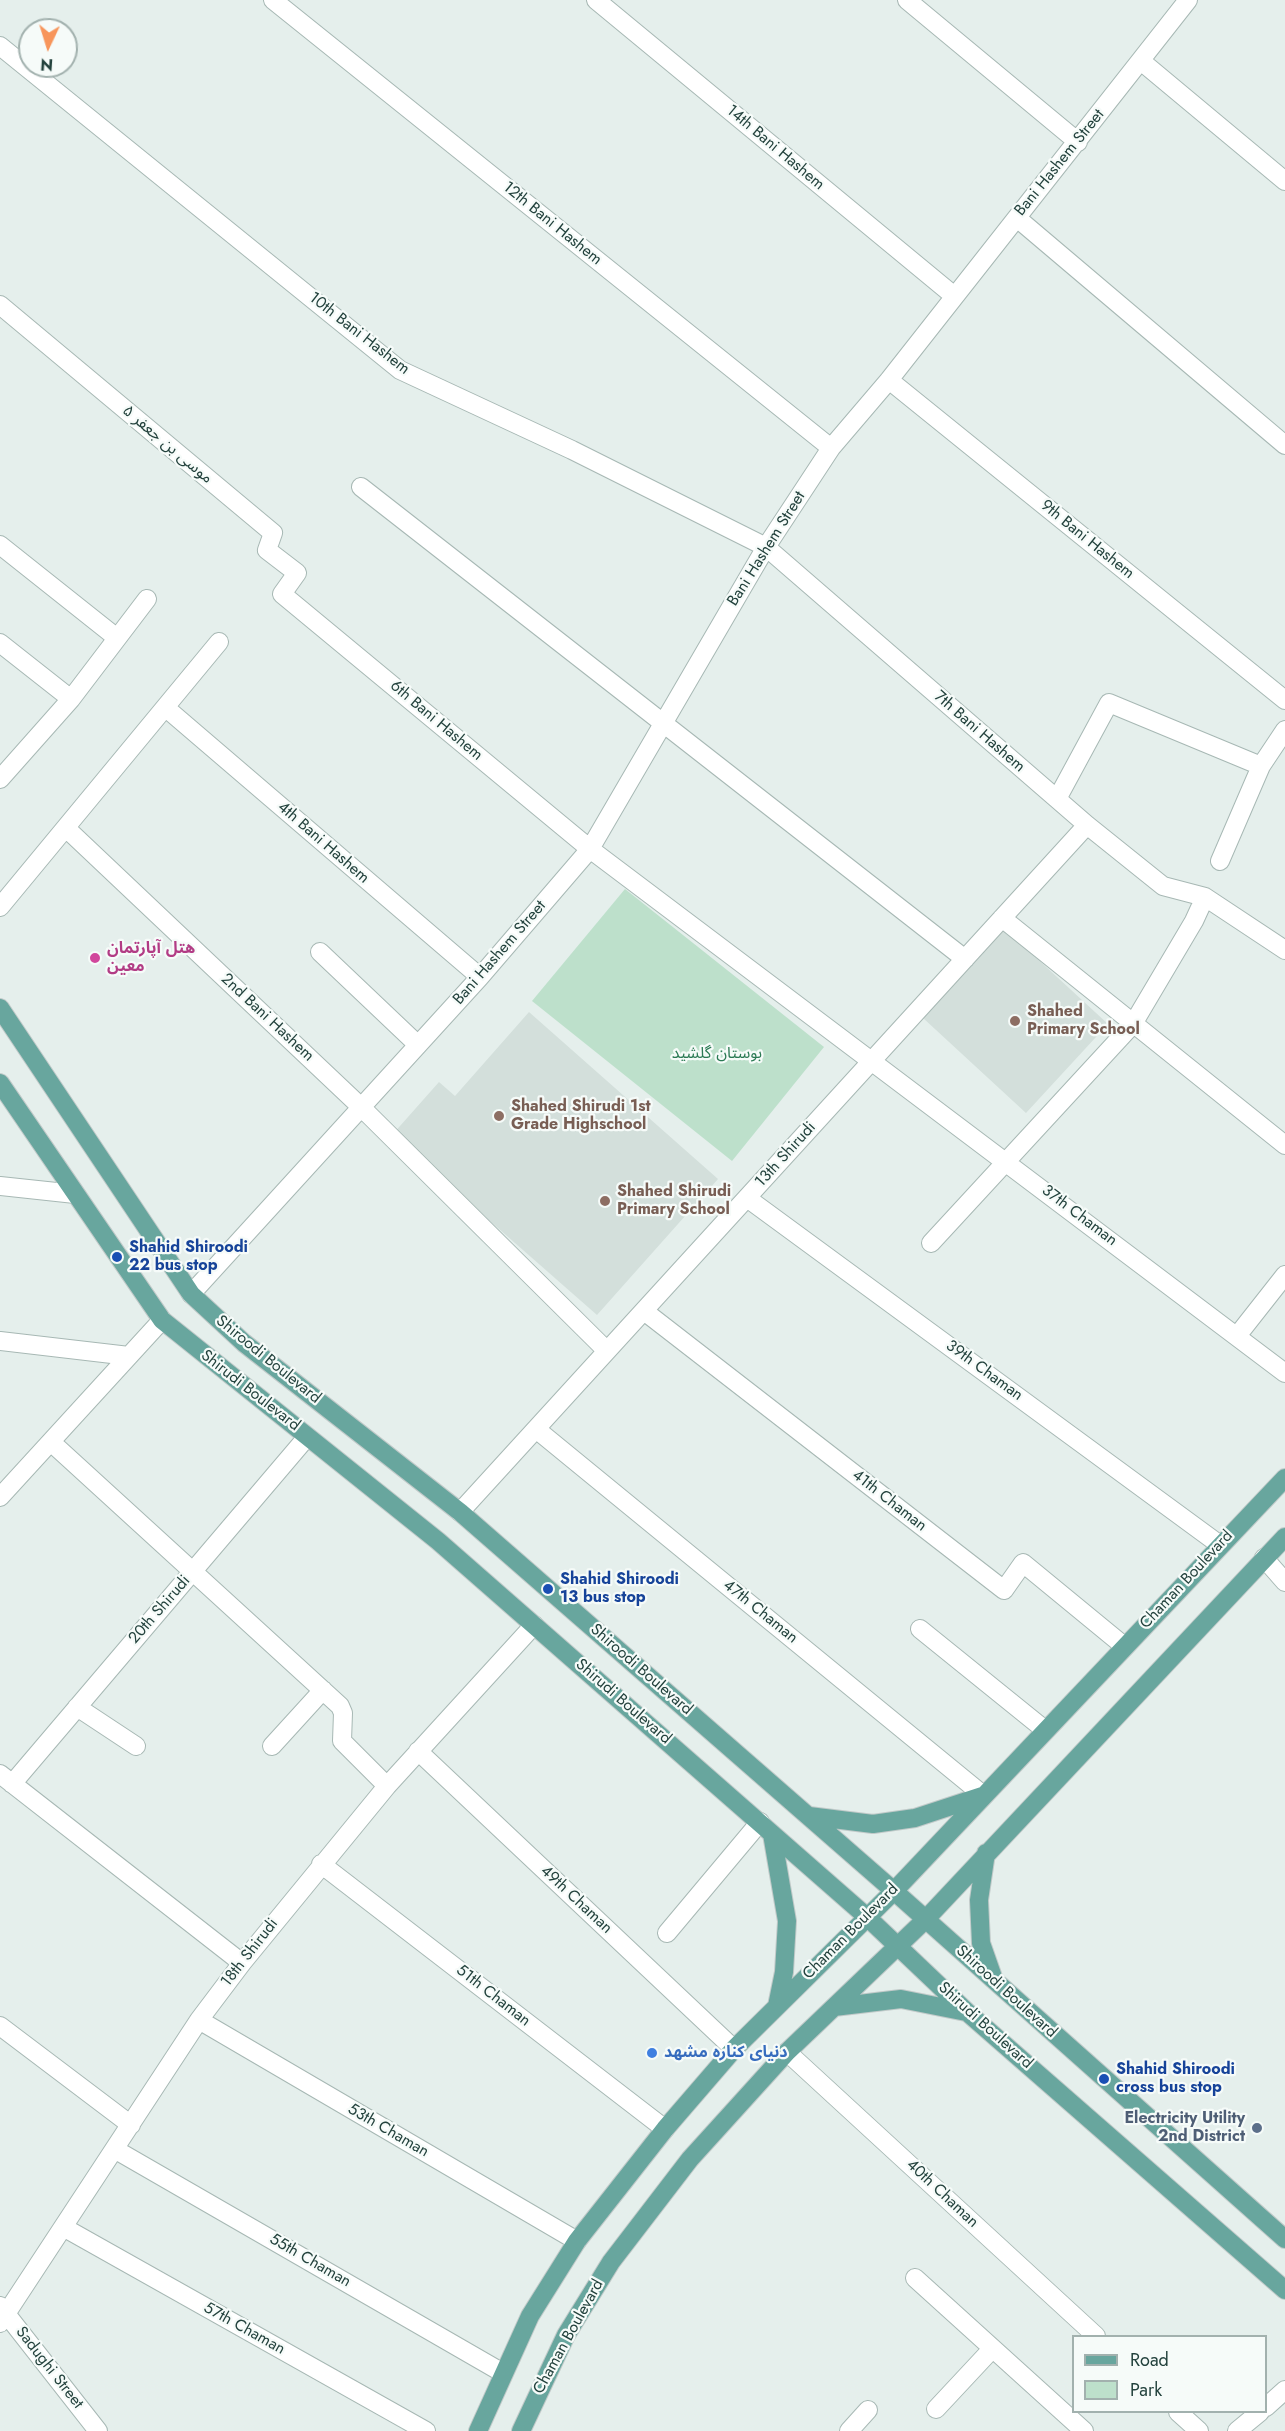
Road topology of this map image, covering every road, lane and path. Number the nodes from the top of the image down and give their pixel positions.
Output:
1 (273, 0) edge
2 (596, 0) edge
3 (907, 0) edge
4 (1188, 0) edge
5 (0, 46) edge
6 (1141, 61) junction
7 (1078, 142) junction
8 (1285, 182) edge
9 (1017, 218) junction
10 (954, 295) junction
11 (0, 305) edge
12 (889, 380) junction
13 (1285, 445) edge
14 (831, 448) junction
15 (361, 487) dead end
16 (0, 545) edge
17 (766, 547) junction
18 (282, 594) joint
19 (147, 599) dead end
20 (117, 638) junction
21 (219, 642) dead end
22 (0, 643) edge
23 (1283, 694) edge
24 (70, 699) junction
25 (166, 708) junction
26 (662, 724) junction
27 (1285, 730) edge
28 (1261, 766) junction
29 (0, 779) edge
30 (1057, 799) junction
31 (1088, 825) junction
32 (67, 828) junction
33 (590, 849) junction
34 (1220, 861) dead end
35 (1205, 897) junction
36 (0, 907) edge
37 (1002, 918) junction
38 (1285, 950) edge
39 (320, 952) dead end
40 (965, 959) junction
41 (480, 977) junction
42 (0, 1008) edge
43 (1133, 1024) junction
44 (418, 1045) junction
45 (873, 1060) junction
46 (0, 1083) edge
47 (361, 1107) junction
48 (1285, 1144) edge
49 (1007, 1161) junction
50 (0, 1186) edge
51 (75, 1194) junction
52 (747, 1198) junction
53 (931, 1243) dead end
54 (1285, 1275) edge
55 (190, 1294) junction
56 (644, 1311) junction
57 (162, 1320) junction
58 (1237, 1336) junction
59 (0, 1341) edge
60 (608, 1351) junction
61 (129, 1356) junction
62 (1285, 1373) edge
63 (536, 1429) junction
64 (307, 1437) junction
65 (51, 1442) junction
66 (1285, 1478) edge
67 (0, 1497) edge
68 (460, 1512) junction
69 (1285, 1537) edge
70 (1220, 1545) junction
71 (1264, 1558) junction
72 (194, 1571) junction
73 (1285, 1582) edge
74 (534, 1624) junction
75 (920, 1629) dead end
76 (1124, 1646) junction
77 (322, 1690) junction
78 (77, 1707) junction
79 (1045, 1730) junction
80 (136, 1746) dead end
81 (272, 1746) dead end
82 (418, 1751) junction
83 (6, 1779) edge
84 (387, 1786) junction
85 (983, 1795) junction
86 (809, 1816) junction
87 (766, 1828) junction
88 (986, 1853) junction
89 (321, 1864) junction
90 (894, 1891) junction
91 (867, 1917) junction
92 (925, 1920) junction
93 (667, 1933) dead end
94 (899, 1947) junction
95 (242, 1963) junction
96 (994, 1982) junction
97 (777, 2006) junction
98 (834, 2007) junction
99 (967, 2012) junction
100 (199, 2020) junction
101 (0, 2026) edge
102 (734, 2049) junction
103 (787, 2052) junction
104 (131, 2125) junction
105 (665, 2129) junction
106 (116, 2150) junction
107 (63, 2227) junction
108 (1285, 2239) edge
109 (577, 2241) junction
110 (915, 2278) dead end
111 (1285, 2290) edge
112 (2, 2314) edge
113 (1094, 2335) edge
114 (992, 2349) junction
115 (503, 2373) junction
116 (1285, 2390) edge
117 (1267, 2405) edge
118 (936, 2409) dead end
119 (868, 2410) dead end
120 (1179, 2413) edge
121 (1259, 2413) edge
122 (98, 2431) edge
123 (426, 2431) edge
124 (478, 2431) edge
125 (521, 2431) edge
126 (849, 2431) edge
127 (1084, 2431) edge
128 (1199, 2431) edge
129 (1237, 2431) edge

1 - 14 street, 12th Bani Hashem
2 - 10 street, 14th Bani Hashem
3 - 7 street
4 - 6 street, Bani Hashem Street
5 - 17 street, 10th Bani Hashem
6 - 7 street, Bani Hashem Street
6 - 8 street
7 - 9 street, Bani Hashem Street
9 - 10 street, Bani Hashem Street
9 - 13 street
10 - 12 street, Bani Hashem Street
11 - 18 street, موسی بن جعفر ۵
12 - 14 street, Bani Hashem Street
12 - 23 street, 9th Bani Hashem
14 - 17 street, Bani Hashem Street
15 - 26 street
16 - 20 street
17 - 26 street, Bani Hashem Street
17 - 30 street, 7th Bani Hashem
18 - 33 street, 6th Bani Hashem
19 - 20 street
20 - 24 street
21 - 25 street
22 - 24 street
24 - 29 street
25 - 32 street
25 - 41 street, 4th Bani Hashem
26 - 33 street, Bani Hashem Street
26 - 40 street
27 - 28 street
28 - 30 street
28 - 34 street
30 - 31 street, 7th Bani Hashem
31 - 35 street, 7th Bani Hashem
31 - 37 street, 13th Shirudi
32 - 36 street
32 - 47 street, 2nd Bani Hashem
33 - 41 street, Bani Hashem Street
33 - 45 street, 6th Bani Hashem
35 - 38 street, 7th Bani Hashem
35 - 43 street
37 - 40 street, 13th Shirudi
37 - 43 street
39 - 44 street
40 - 45 street, 13th Shirudi
41 - 44 street, Bani Hashem Street
42 - 55 main road, Shiroodi Boulevard
43 - 48 street
43 - 49 street
44 - 47 street, Bani Hashem Street
45 - 49 street, 37th Chaman
45 - 52 street, 13th Shirudi
46 - 51 main road, Shirudi Boulevard
47 - 55 street, Bani Hashem Street
47 - 60 street, 2nd Bani Hashem
49 - 53 street
49 - 58 street, 37th Chaman
50 - 51 street
51 - 57 main road, Shirudi Boulevard
52 - 56 street, 13th Shirudi
52 - 70 street, 39th Chaman
54 - 58 street
55 - 68 main road, Shiroodi Boulevard
56 - 60 street, 13th Shirudi
56 - 76 street, 41th Chaman
57 - 61 street
57 - 64 main road, Shirudi Boulevard
58 - 62 street, 37th Chaman
59 - 61 street
60 - 63 street, 13th Shirudi
61 - 65 street
63 - 68 street, 13th Shirudi
63 - 85 street, 47th Chaman
64 - 72 street, 20th Shirudi
64 - 74 main road, Shirudi Boulevard
65 - 67 street
65 - 72 street
66 - 70 main road, Chaman Boulevard
68 - 86 main road, Shiroodi Boulevard
69 - 71 main road, Chaman Boulevard
70 - 76 main road, Chaman Boulevard
71 - 73 street
71 - 88 main road, Chaman Boulevard
72 - 77 street
72 - 78 street, 20th Shirudi
74 - 82 street, 18th Shirudi
74 - 87 main road, Shirudi Boulevard
75 - 79 street
76 - 79 main road, Chaman Boulevard
77 - 81 street
77 - 84 street
78 - 80 street
78 - 83 street, 20th Shirudi
79 - 85 main road, Chaman Boulevard
82 - 84 street, 18th Shirudi
82 - 102 street, 49th Chaman
83 - 95 street
84 - 89 street, 18th Shirudi
85 - 86 main road
85 - 90 main road, Chaman Boulevard
86 - 90 main road, Shiroodi Boulevard
87 - 91 main road, Shirudi Boulevard
87 - 93 street
87 - 97 main road
88 - 92 main road, Chaman Boulevard
88 - 96 main road
89 - 95 street, 18th Shirudi
89 - 105 street, 51th Chaman
90 - 91 main road, Chaman Boulevard
90 - 92 main road, Shiroodi Boulevard
91 - 94 main road, Shirudi Boulevard
91 - 97 main road, Chaman Boulevard
92 - 94 main road, Chaman Boulevard
92 - 96 main road, Shiroodi Boulevard
94 - 98 main road, Chaman Boulevard
94 - 99 main road, Shirudi Boulevard
95 - 100 street, 18th Shirudi
96 - 108 main road, Shiroodi Boulevard
97 - 102 main road, Chaman Boulevard
98 - 99 main road
98 - 103 main road, Chaman Boulevard
99 - 111 main road, Shirudi Boulevard
100 - 104 street, 18th Shirudi
100 - 109 street, 53th Chaman
101 - 104 street
102 - 105 main road, Chaman Boulevard
103 - 113 street, 40th Chaman
103 - 125 main road, Chaman Boulevard
104 - 106 street, 18th Shirudi
105 - 109 main road, Chaman Boulevard
106 - 107 street, 18th Shirudi
106 - 115 street, 55th Chaman
107 - 112 street, 18th Shirudi
107 - 123 street, 57th Chaman
109 - 115 main road, Chaman Boulevard
110 - 114 street
112 - 122 street, Sadughi Street
114 - 118 street
114 - 127 street
115 - 124 main road, Chaman Boulevard
116 - 117 street
119 - 126 street
120 - 128 street
121 - 129 street

